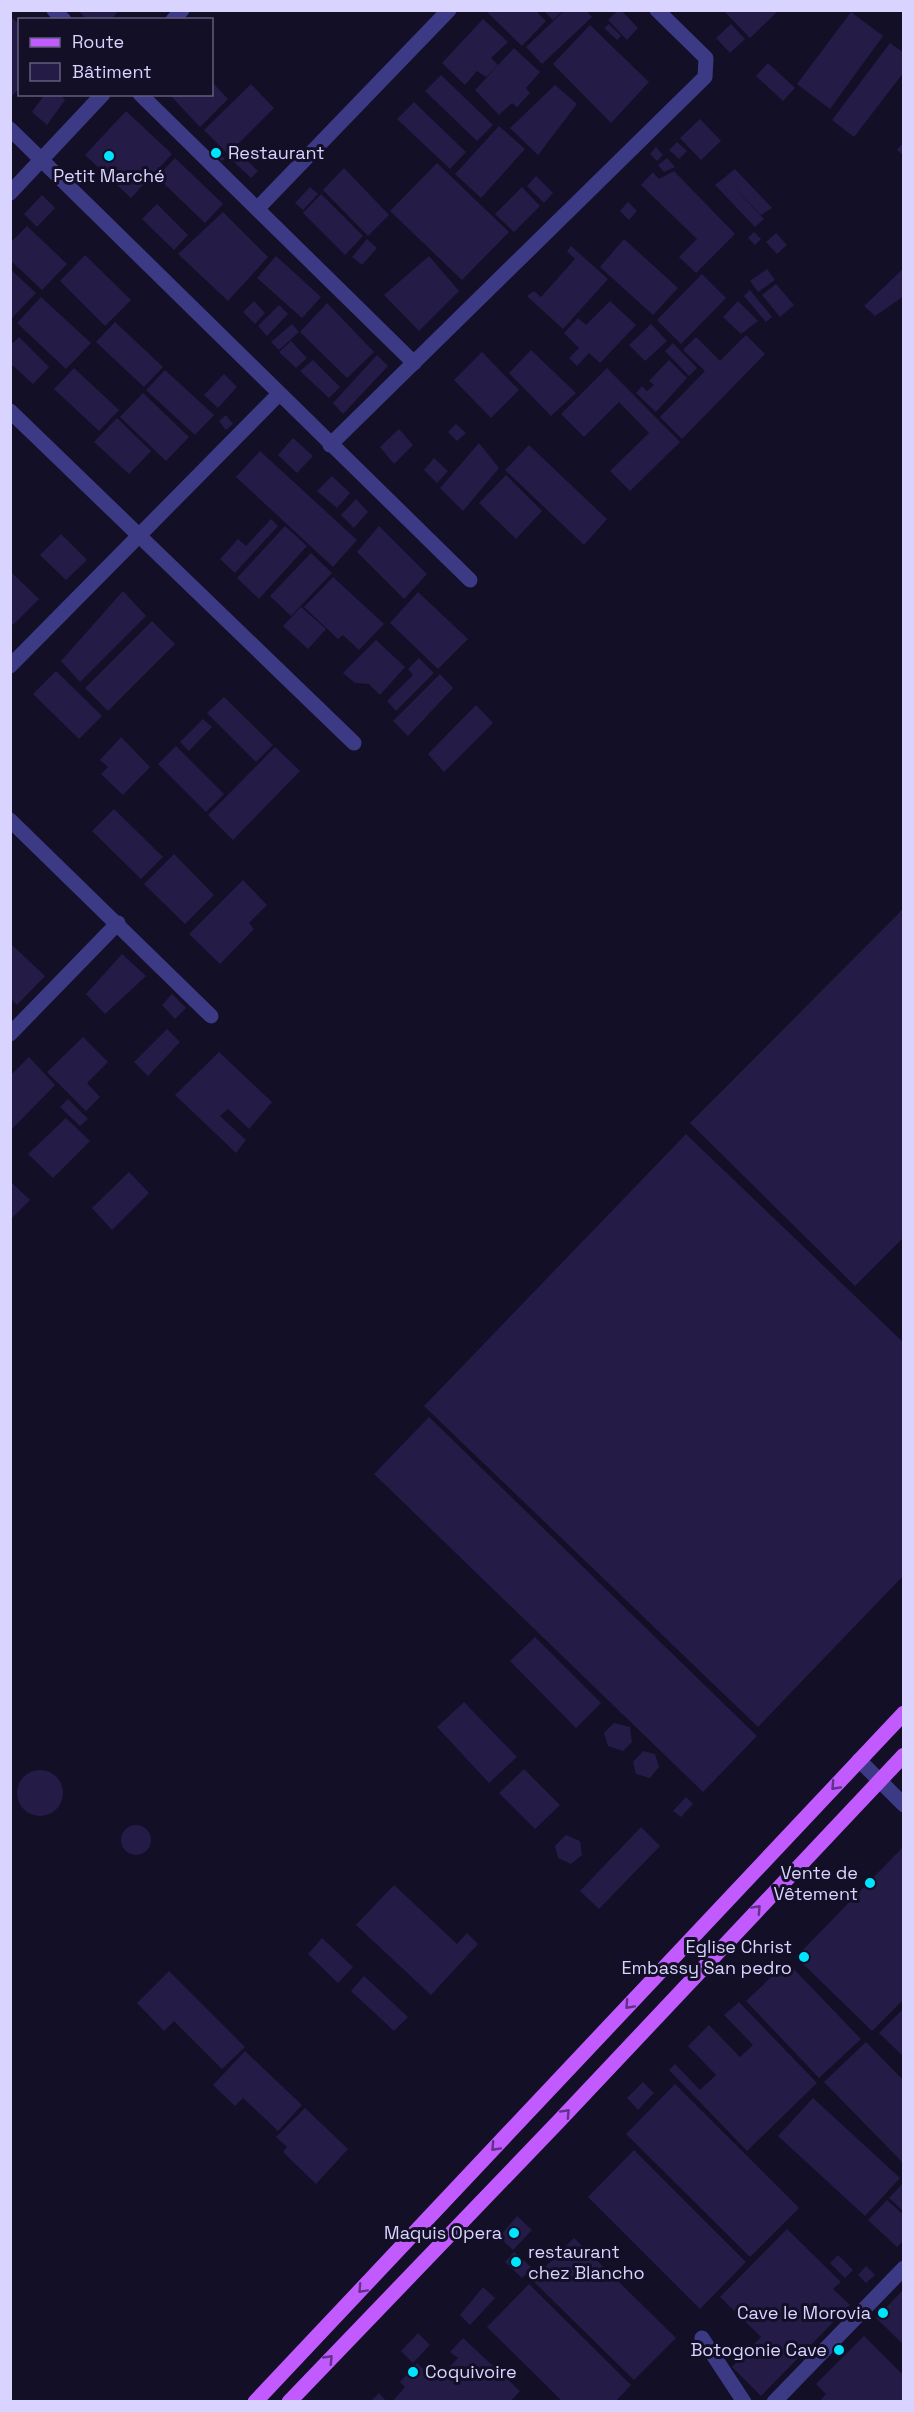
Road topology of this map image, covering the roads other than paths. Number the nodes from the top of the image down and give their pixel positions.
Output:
1 (449, 10) edge
2 (657, 10) edge
3 (101, 96) edge
4 (142, 96) edge
5 (10, 129) edge
6 (42, 159) junction
7 (10, 193) edge
8 (258, 208) junction
9 (414, 363) junction
10 (279, 394) junction
11 (10, 411) edge
12 (330, 445) junction
13 (139, 536) junction
14 (470, 580) dead end
15 (10, 666) edge
16 (354, 743) dead end
17 (10, 820) edge
18 (118, 923) junction
19 (211, 1016) dead end
20 (10, 1034) edge
21 (903, 1713) edge
22 (903, 1755) edge
23 (859, 1760) junction
24 (878, 1781) junction
25 (903, 1805) edge
26 (903, 2268) edge
27 (702, 2338) dead end
28 (255, 2402) edge
29 (289, 2402) edge
30 (744, 2402) edge
31 (774, 2402) edge

1 - 8 street
2 - 9 street
3 - 6 street
4 - 8 street
5 - 6 street
6 - 7 street
6 - 10 street
8 - 9 street
9 - 12 street
10 - 12 street
10 - 13 street
11 - 13 street
12 - 14 street
13 - 15 street
13 - 16 street
17 - 18 street
18 - 19 street
18 - 20 street
21 - 23 main road
22 - 24 main road
23 - 24 street
23 -> 28 main road
24 - 25 street
29 -> 24 main road
26 - 31 street
27 - 30 street

